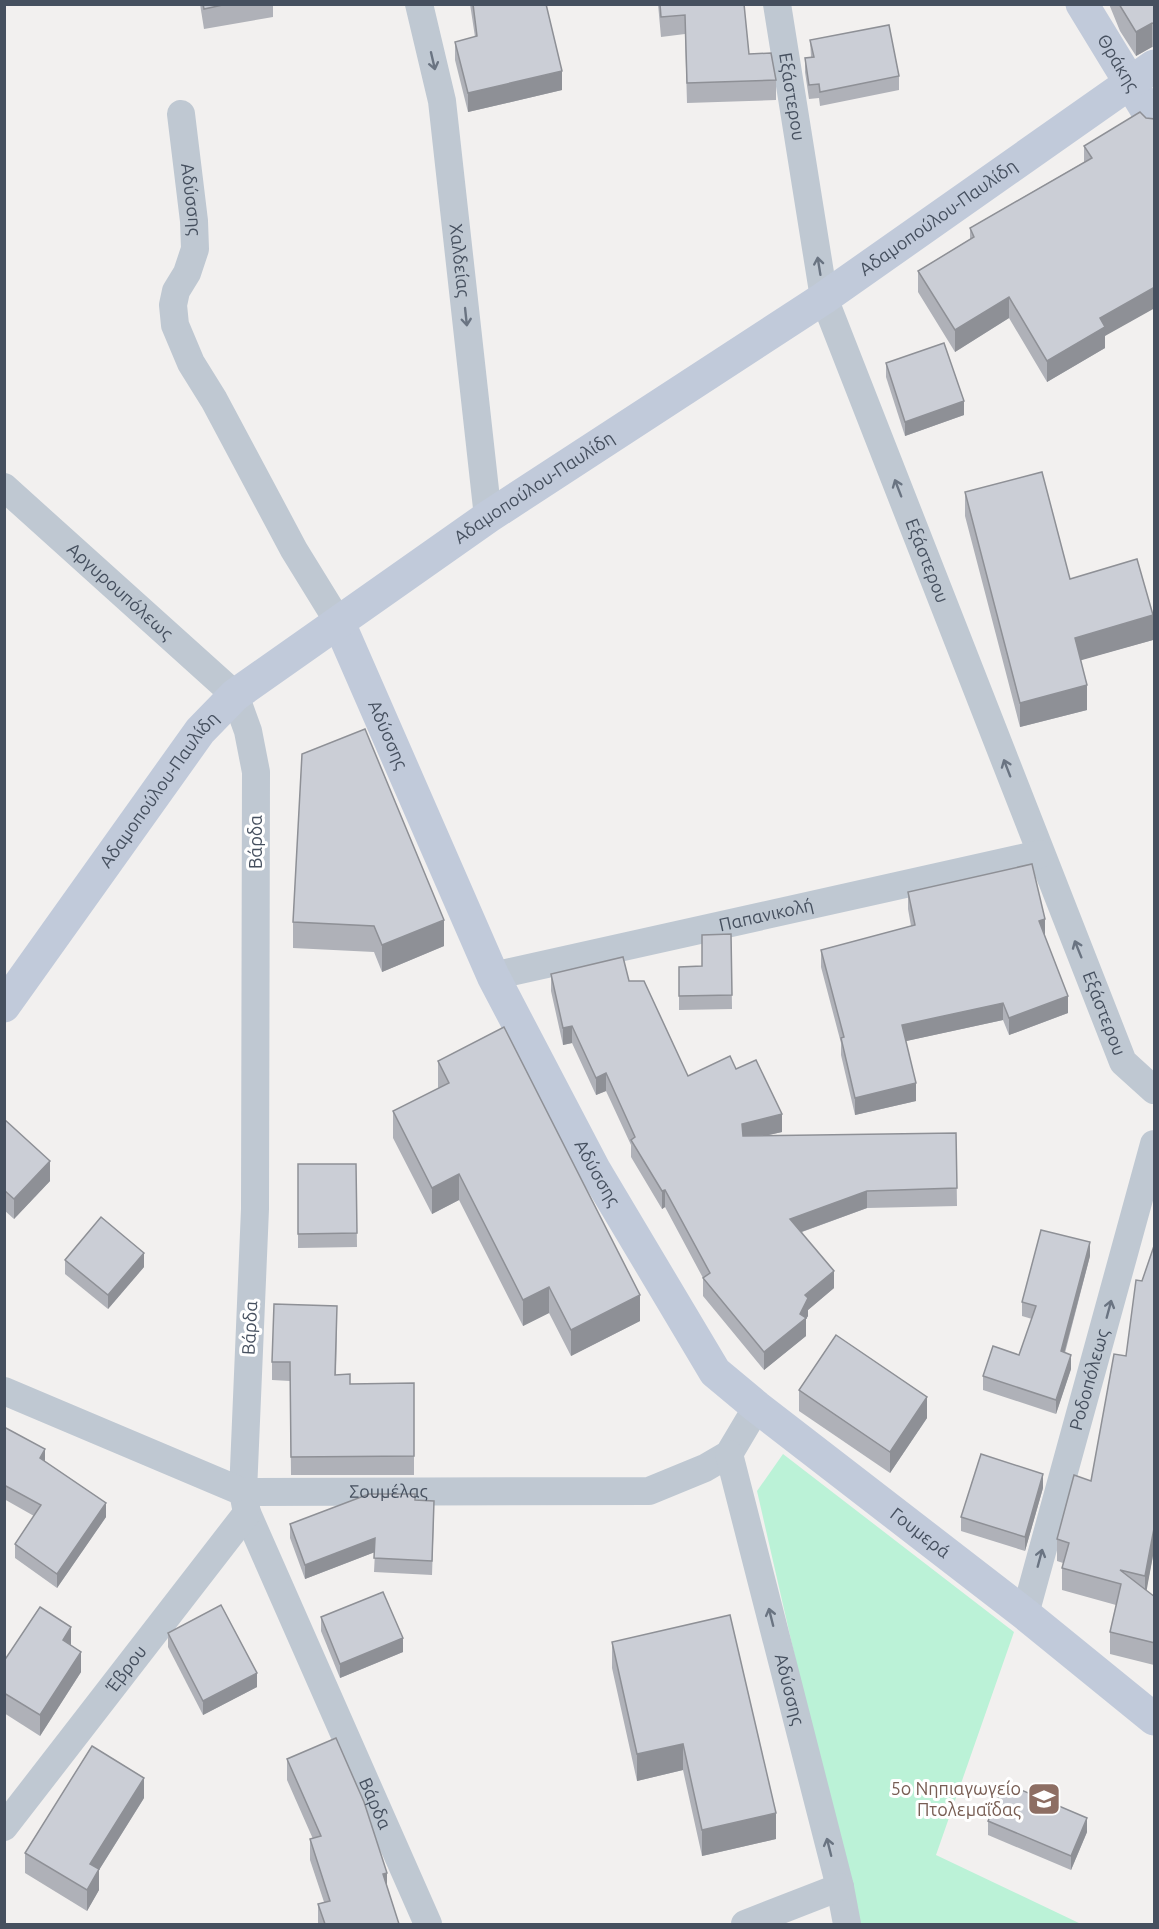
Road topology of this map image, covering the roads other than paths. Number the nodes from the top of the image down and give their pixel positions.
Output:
1 (419, 4) edge
2 (777, 4) edge
3 (1082, 4) edge
4 (1142, 75) edge
5 (181, 114) dead end
6 (1155, 122) edge
7 (824, 298) junction
8 (4, 487) edge
9 (488, 517) junction
10 (339, 623) junction
11 (235, 695) junction
12 (1041, 854) junction
13 (493, 976) junction
14 (4, 1006) edge
15 (1155, 1090) edge
16 (1155, 1144) edge
17 (695, 1339) joint
18 (4, 1391) edge
19 (757, 1407) junction
20 (729, 1454) junction
21 (245, 1503) junction
22 (1025, 1614) junction
23 (1155, 1719) edge
24 (4, 1827) edge
25 (840, 1887) junction
26 (428, 1924) edge
27 (746, 1924) edge
28 (847, 1924) edge

1 -> 9 street, Χαλδείας
7 -> 2 street, Εξάστερου
3 - 4 street, Θράκης
4 - 6 street, Θράκης
4 - 7 street, Αδαμοπούλου-Παυλίδη
5 - 10 street, Αδύσσης
7 - 9 street, Αδαμοπούλου-Παυλίδη
12 -> 7 street, Εξάστερου
8 - 11 street, Αργυρουπόλεως
9 - 10 street, Αδαμοπούλου-Παυλίδη
10 - 11 street, Αδαμοπούλου-Παυλίδη
10 - 13 street, Αδύσσης
11 - 14 street, Αδαμοπούλου-Παυλίδη
11 - 21 street, Βάρδα
12 - 13 street, Παπανικολή
15 -> 12 street, Εξάστερου
13 - 17 street, Αδύσσης
22 -> 16 street, Ροδοπόλεως
17 - 19 street, Γουμερά
18 - 21 street, Σουμέλας
19 - 20 street, Σουμέλας
19 - 22 street, Γουμερά
20 - 21 street, Σουμέλας
25 -> 20 street, Αδύσσης
21 - 24 street, Έβρου
21 - 26 street, Βάρδα
22 - 23 street, Γουμερά
25 - 27 street
25 - 28 street, Αδύσσης

